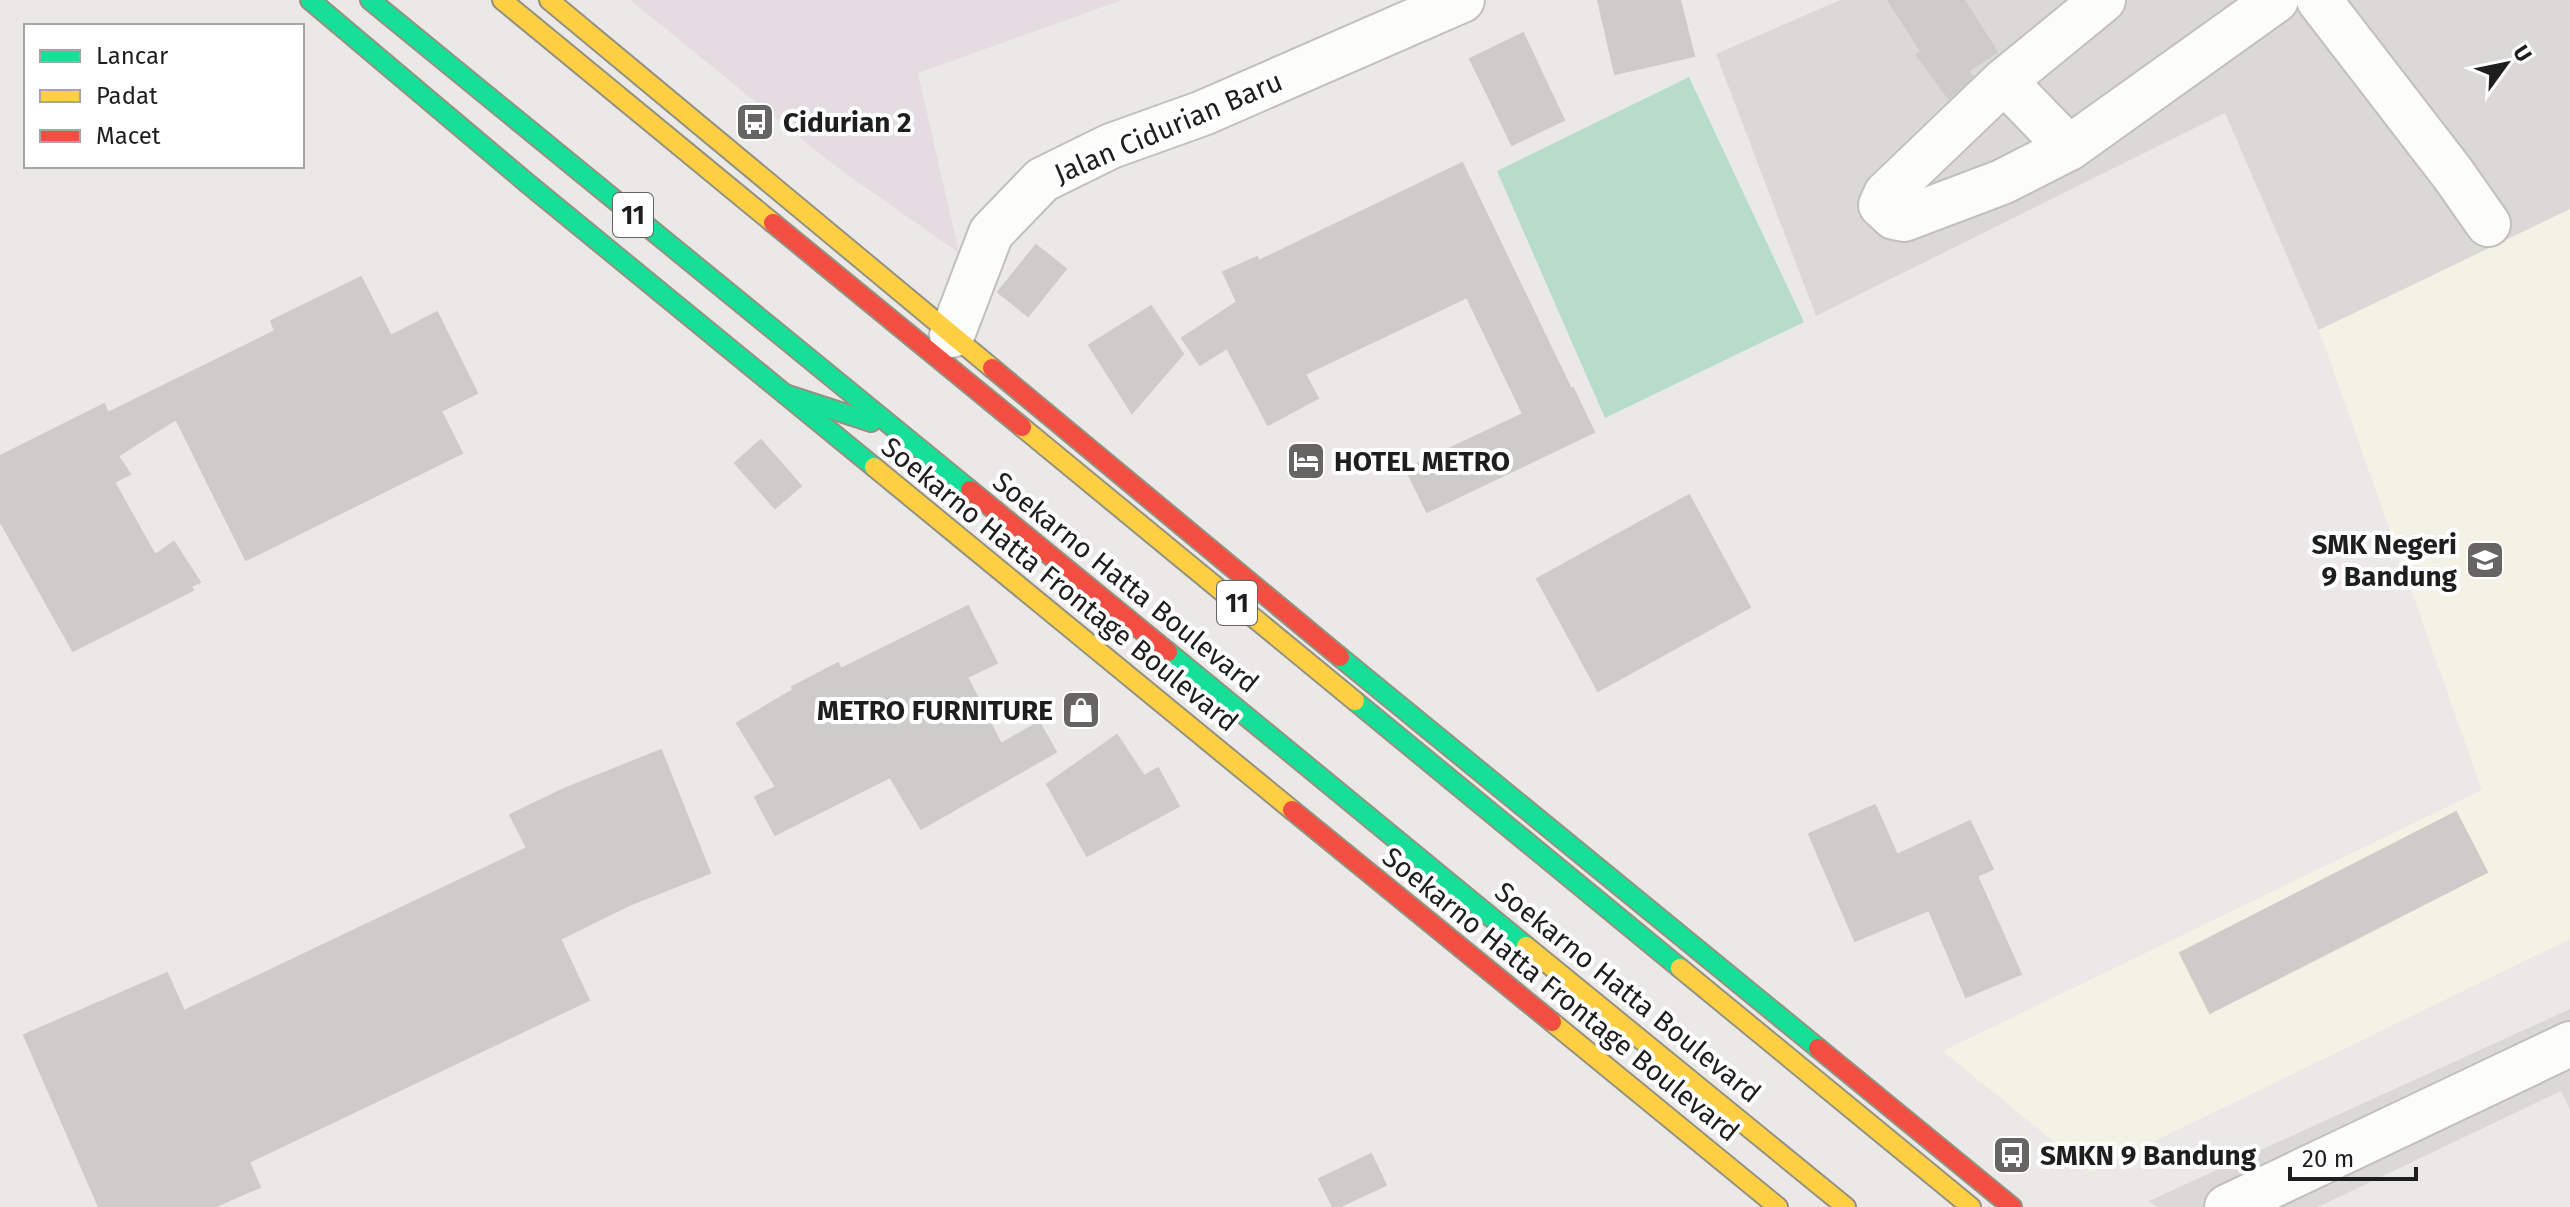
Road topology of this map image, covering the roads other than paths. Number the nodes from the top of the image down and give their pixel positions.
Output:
1 (310, 0) edge
2 (370, 0) edge
3 (502, 0) edge
4 (549, 0) edge
5 (1462, 0) edge
6 (2103, 0) edge
7 (2276, 0) edge
8 (2319, 0) edge
9 (2004, 81) junction
10 (2069, 148) junction
11 (2488, 224) dead end
12 (952, 335) junction
13 (785, 394) junction
14 (896, 430) junction
15 (1519, 834) junction
16 (1578, 851) junction
17 (2570, 1044) edge
18 (1811, 1177) junction
19 (1778, 1207) edge
20 (1830, 1207) edge
21 (1846, 1207) edge
22 (1971, 1207) edge
23 (2012, 1207) edge
24 (2227, 1207) edge

1 - 13 main road, Soekarno Hatta Frontage Boulevard
2 - 14 main road, Soekarno Hatta Boulevard / 11
3 - 15 main road, Soekarno Hatta Boulevard / 11
4 - 12 main road
5 - 12 street, Jalan Cidurian Baru
6 - 9 street
7 - 10 street
8 - 11 street
9 - 10 street
9 - 10 street
12 - 16 main road
13 - 14 main road
13 - 19 main road, Soekarno Hatta Frontage Boulevard
14 - 18 main road, Soekarno Hatta Boulevard / 11
15 - 16 main road
15 - 22 main road, Soekarno Hatta Boulevard / 11
16 - 23 main road
17 - 24 street
18 - 20 main road
18 - 21 main road, Soekarno Hatta Boulevard / 11

